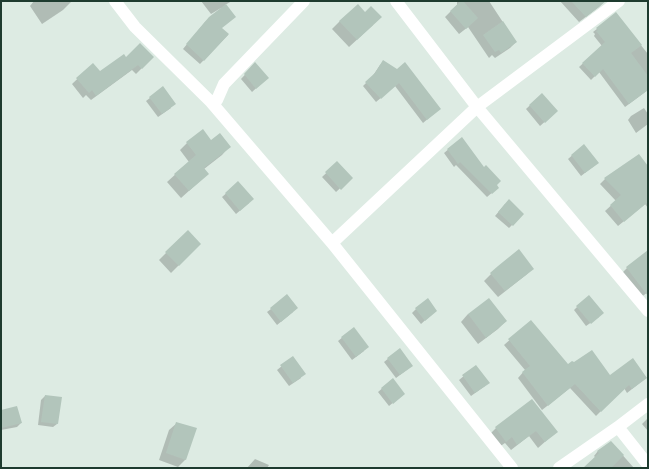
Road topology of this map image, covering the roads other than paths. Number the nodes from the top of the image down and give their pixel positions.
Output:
1 (115, 1) edge
2 (304, 1) edge
3 (396, 1) edge
4 (619, 1) edge
5 (211, 102) junction
6 (477, 107) junction
7 (332, 243) junction
8 (648, 311) edge
9 (648, 404) edge
10 (618, 427) junction
11 (648, 465) edge
12 (512, 468) edge
13 (559, 468) edge

1 - 5 street
2 - 5 street
3 - 6 street
4 - 6 street
5 - 7 street
6 - 7 street
6 - 8 street
7 - 12 street
9 - 10 street
10 - 11 street
10 - 13 street

